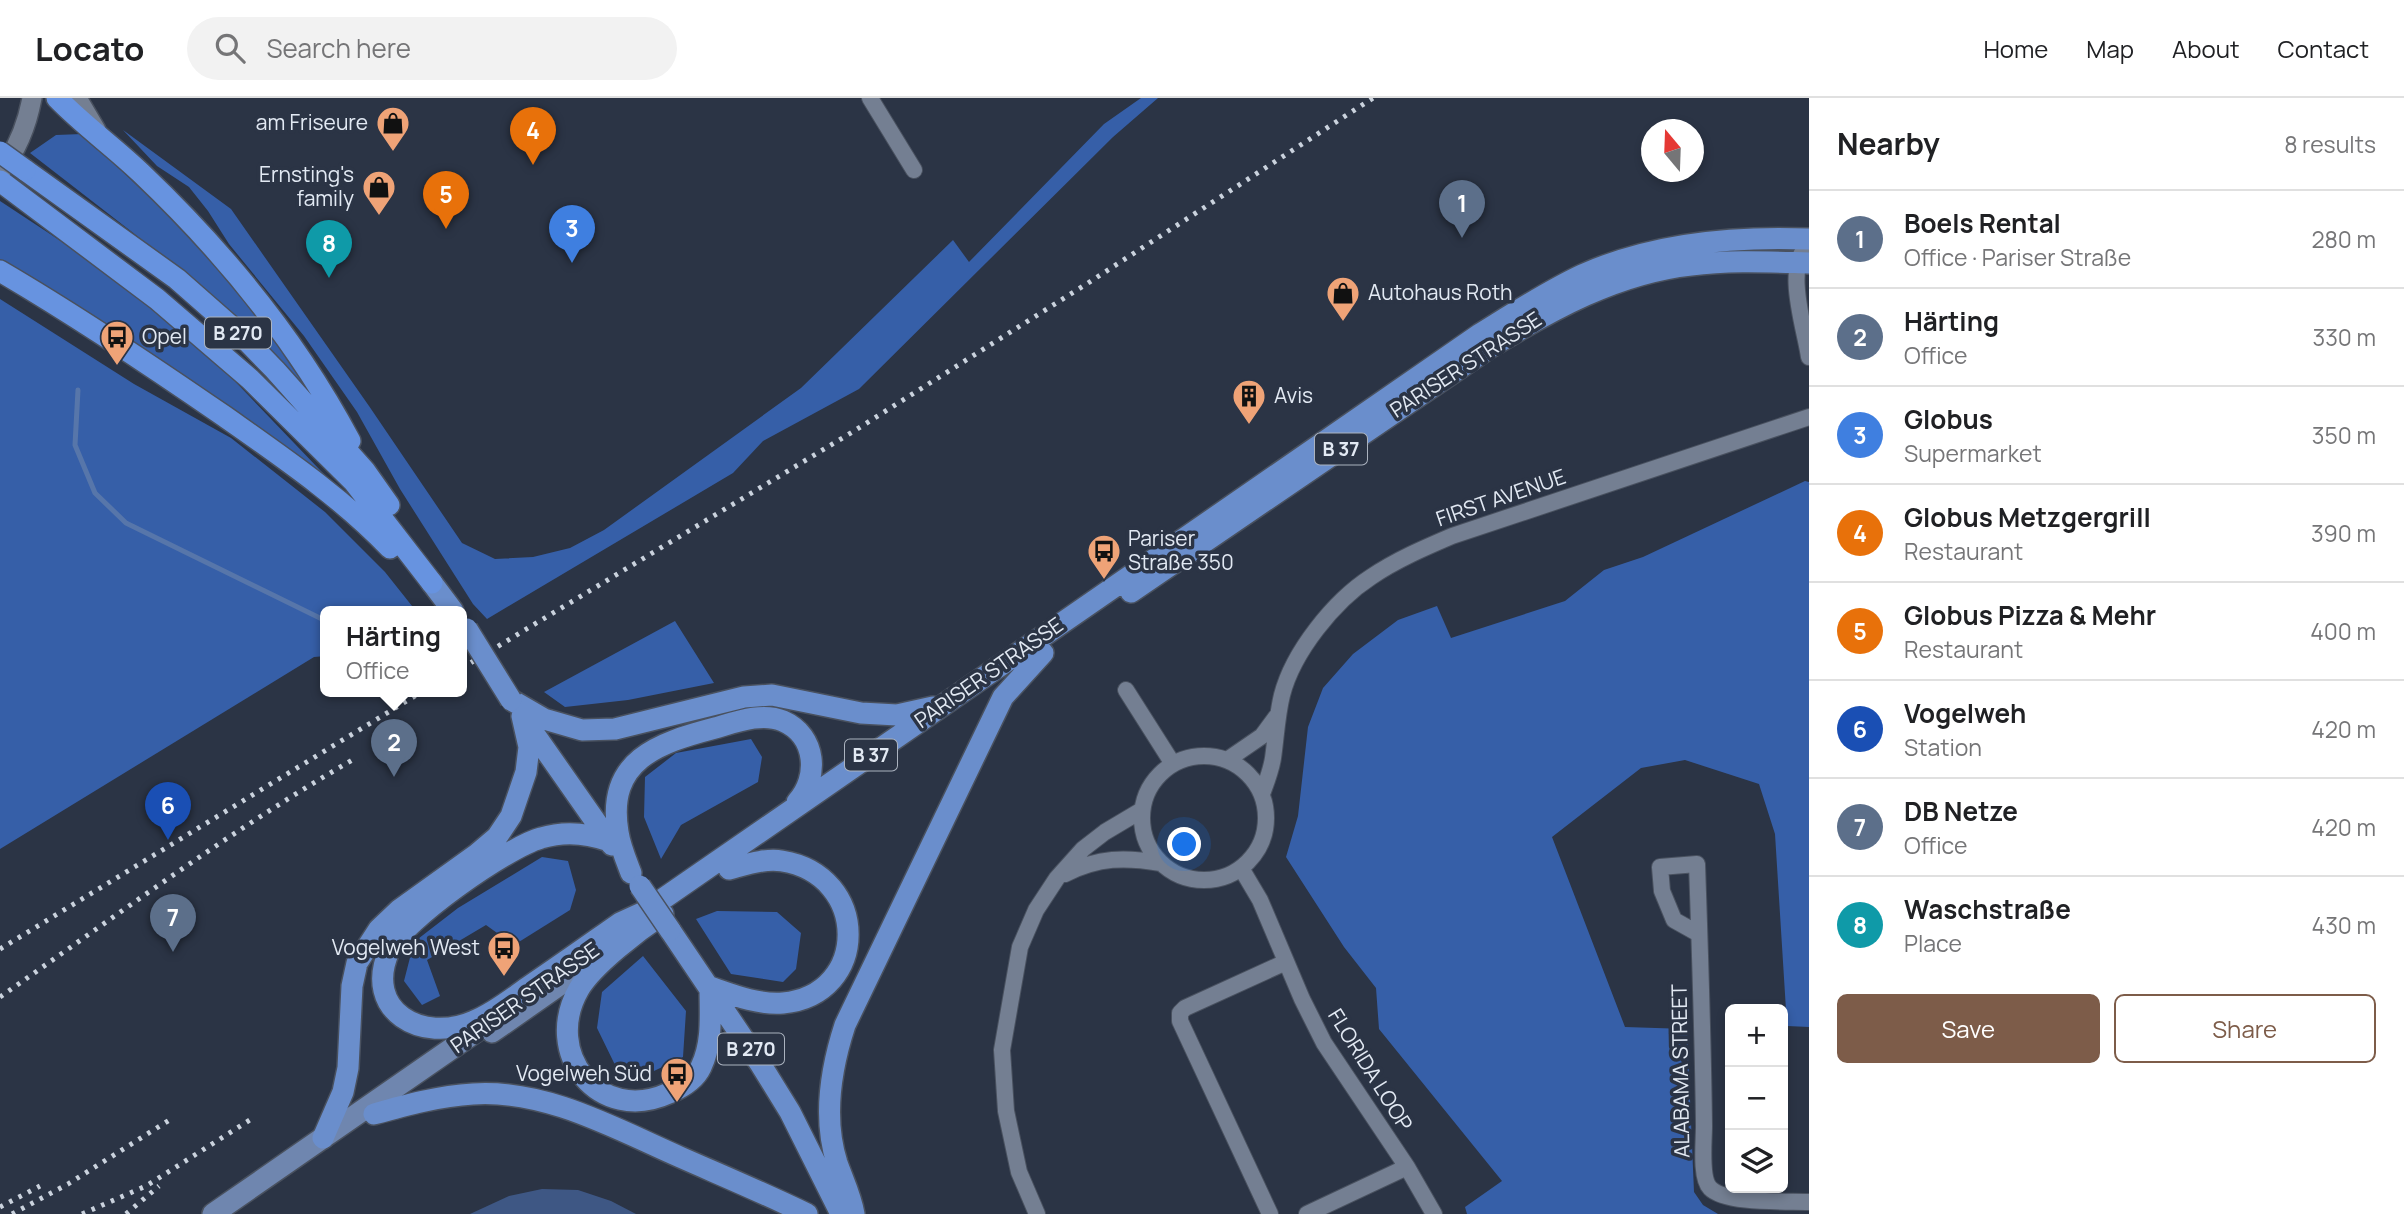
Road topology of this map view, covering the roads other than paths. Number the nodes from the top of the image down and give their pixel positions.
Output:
1 (32, 98) edge
2 (57, 98) edge
3 (77, 98) edge
4 (875, 100) edge
5 (100, 137) junction
6 (0, 152) edge
7 (914, 170) dead end
8 (4, 181) edge
9 (1809, 239) edge
10 (1809, 244) edge
11 (1804, 263) edge
12 (3, 274) edge
13 (1808, 333) edge
14 (1809, 357) edge
15 (1809, 417) edge
16 (365, 471) junction
17 (432, 583) junction
18 (449, 606) edge
19 (467, 631) edge
20 (1043, 653) junction
21 (1126, 690) dead end
22 (954, 698) junction
23 (517, 708) junction
24 (1279, 712) junction
25 (1227, 760) junction
26 (1172, 764) junction
27 (1262, 794) junction
28 (1142, 810) junction
29 (787, 812) junction
30 (609, 841) junction
31 (1161, 863) junction
32 (1241, 868) junction
33 (729, 869) junction
34 (1057, 878) junction
35 (635, 880) junction
36 (645, 918) junction
37 (1699, 934) dead end
38 (1286, 962) junction
39 (710, 987) junction
40 (374, 1114) junction
41 (323, 1138) junction
42 (1407, 1167) junction
43 (1809, 1202) edge
44 (213, 1214) edge
45 (228, 1214) edge
46 (807, 1214) edge
47 (841, 1214) edge
48 (854, 1214) edge
49 (1037, 1214) edge
50 (1270, 1214) edge
51 (1307, 1214) edge
52 (1434, 1214) edge

1 - 8 street
2 - 5 highway
3 - 5 street
4 - 7 street
5 - 16 highway
6 - 16 highway, B 270, bridge
8 - 17 highway, B 270
9 - 22 main road, PARISER STRASSE / B 37
10 - 11 street
11 - 13 street
11 - 20 main road, PARISER STRASSE / B 37
12 - 17 highway
13 - 14 street
15 - 24 street, FIRST AVENUE
16 - 17 highway, B 270
17 - 18 main road, B 270
19 - 23 main road, B 270, bridge
20 - 33 main road, PARISER STRASSE / B 37
20 - 48 main road
21 - 26 street
22 - 23 main road
22 - 29 main road, PARISER STRASSE / B 37
23 - 30 main road, B 270
23 - 41 main road
24 - 25 street, FIRST AVENUE
24 - 27 street, FIRST AVENUE
25 - 26 street
25 - 27 street
26 - 28 street
27 - 32 street
28 - 31 street
28 - 34 street
29 - 35 main road
29 - 36 main road, PARISER STRASSE / B 37
30 - 35 main road, B 270
30 - 36 main road
31 - 32 street
31 - 34 street
32 - 38 street, FLORIDA LOOP
33 - 36 main road, PARISER STRASSE / B 37
33 - 39 main road
34 - 49 street
35 - 39 main road, B 270, bridge
36 - 39 main road
36 - 40 main road, PARISER STRASSE
36 - 41 main road, PARISER STRASSE
37 - 43 street, ALABAMA STREET
38 - 42 street, FLORIDA LOOP
38 - 50 street
39 - 47 main road, B 270
40 - 45 main road, PARISER STRASSE
40 - 46 main road
41 - 44 main road, PARISER STRASSE
42 - 51 street
42 - 52 street, FLORIDA LOOP

